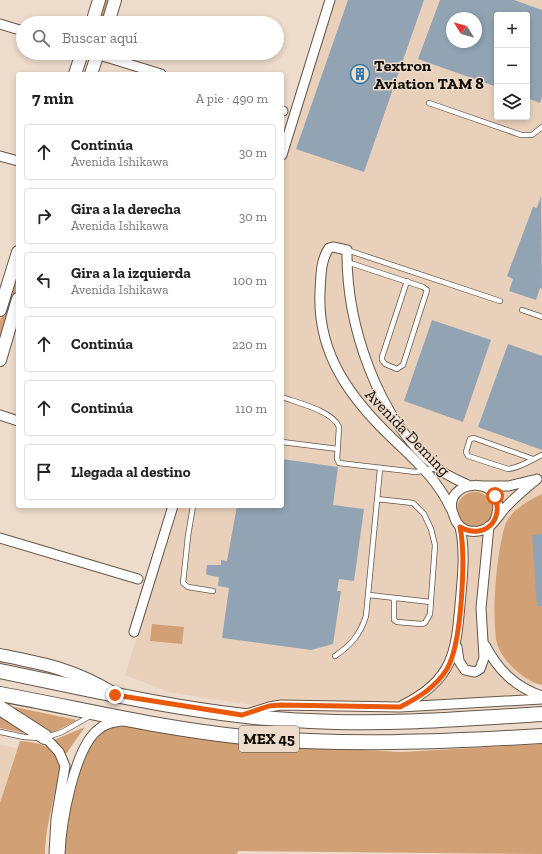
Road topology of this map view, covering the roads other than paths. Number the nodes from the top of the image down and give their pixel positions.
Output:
1 (100, 0) edge
2 (115, 0) edge
3 (330, 0) edge
4 (94, 16) edge
5 (110, 16) edge
6 (0, 24) edge
7 (16, 29) edge
8 (80, 60) edge
9 (94, 60) edge
10 (116, 60) edge
11 (76, 72) edge
12 (92, 72) edge
13 (154, 72) edge
14 (429, 103) dead end
15 (542, 127) edge
16 (284, 149) edge
17 (0, 156) edge
18 (16, 160) edge
19 (347, 250) junction
20 (16, 257) edge
21 (347, 262) junction
22 (407, 282) junction
23 (2, 295) edge
24 (16, 298) edge
25 (500, 301) dead end
26 (16, 306) edge
27 (0, 310) edge
28 (522, 310) dead end
29 (542, 317) edge
30 (0, 360) edge
31 (284, 398) edge
32 (0, 415) edge
33 (16, 420) edge
34 (284, 442) edge
35 (338, 448) junction
36 (542, 455) edge
37 (533, 459) junction
38 (438, 468) junction
39 (380, 469) junction
40 (427, 472) junction
41 (539, 477) edge
42 (468, 485) junction
43 (482, 486) junction
44 (377, 500) junction
45 (172, 508) edge
46 (193, 508) edge
47 (451, 509) junction
48 (492, 523) junction
49 (460, 527) junction
50 (0, 538) edge
51 (138, 579) dead end
52 (213, 591) dead end
53 (369, 595) junction
54 (394, 598) junction
55 (431, 602) junction
56 (134, 632) dead end
57 (457, 642) junction
58 (485, 644) junction
59 (0, 655) edge
60 (335, 656) dead end
61 (0, 672) edge
62 (0, 694) edge
63 (115, 695) junction
64 (542, 697) edge
65 (400, 707) junction
66 (0, 708) edge
67 (97, 712) junction
68 (542, 714) edge
69 (242, 715) junction
70 (136, 719) junction
71 (0, 732) edge
72 (542, 736) edge
73 (45, 738) junction
74 (54, 854) edge
75 (60, 854) edge

1 - 4 street
2 - 5 street
3 - 16 street
6 - 7 street
8 - 11 street
9 - 12 street
10 - 13 street
14 - 15 lane
17 - 18 street
19 - 21 street, Avenida Deming
19 - 25 lane
19 - 40 street, Avenida Deming
20 - 23 street
21 - 22 lane
21 - 38 street, Avenida Deming
22 - 22 lane
23 - 24 street
23 - 27 street
26 - 30 street
28 - 29 lane
31 - 35 lane
32 - 33 street
34 - 35 lane
35 - 39 lane
36 - 37 lane
37 - 37 lane
38 - 40 lane
38 - 42 street, Avenida Deming
39 - 40 lane
39 - 44 lane
40 - 47 street, Avenida Deming
41 - 43 street
41 - 48 street
42 - 43 street
42 - 47 street
43 - 48 street
44 - 53 lane
44 - 55 lane
45 - 56 street
46 - 52 lane
47 - 49 street
48 - 49 street
48 - 58 street
49 - 57 street
50 - 51 street
53 - 54 lane
53 - 60 lane
54 - 55 lane
54 - 55 lane
57 - 58 street
57 - 65 street
58 - 64 street
59 - 63 street
61 - 63 main road, MEX 45
62 - 67 main road, MEX 45
63 - 69 main road, MEX 45
64 - 65 street
65 - 69 street
66 - 73 main road
67 - 70 main road, MEX 45
67 - 73 lane
68 - 69 main road, MEX 45
70 - 72 main road, MEX 45
70 - 75 street
71 - 73 lane
73 - 74 street

